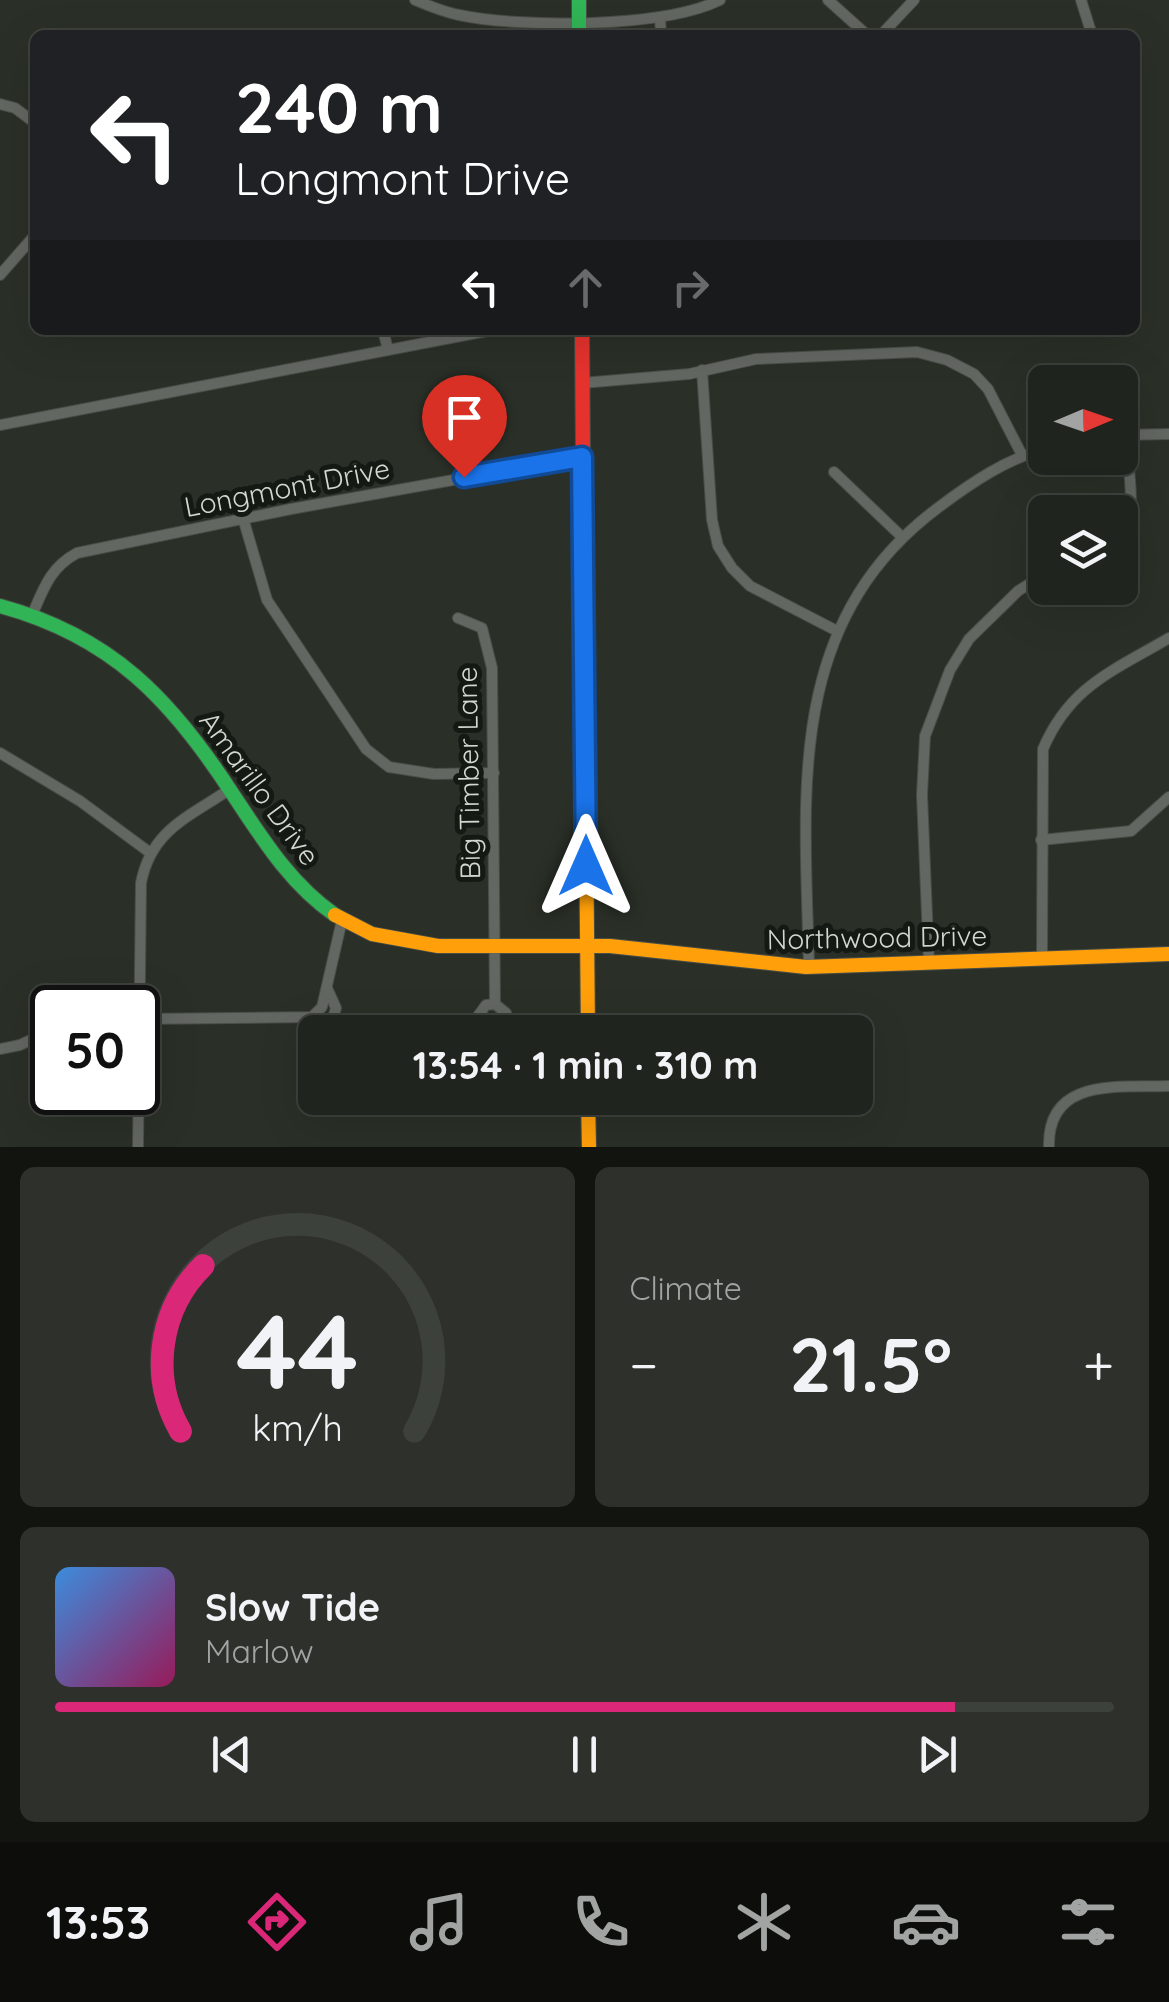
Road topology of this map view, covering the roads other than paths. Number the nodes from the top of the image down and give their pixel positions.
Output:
1 (415, 0) edge
2 (579, 0) edge
3 (720, 0) edge
4 (828, 0) edge
5 (914, 0) edge
6 (1081, 0) edge
7 (660, 17) junction
8 (579, 28) edge
9 (661, 30) edge
10 (861, 30) edge
11 (885, 30) edge
12 (1090, 30) edge
13 (0, 104) edge
14 (30, 119) edge
15 (30, 242) edge
16 (0, 275) edge
17 (385, 335) edge
18 (466, 335) edge
19 (582, 335) edge
20 (388, 350) junction
21 (702, 370) junction
22 (582, 383) junction
23 (0, 424) edge
24 (1169, 434) edge
25 (1138, 435) edge
26 (1028, 453) edge
27 (1022, 455) junction
28 (582, 457) junction
29 (834, 472) dead end
30 (242, 518) junction
31 (902, 537) junction
32 (1028, 585) edge
33 (0, 606) edge
34 (33, 613) junction
35 (458, 618) dead end
36 (838, 631) junction
37 (1169, 638) edge
38 (0, 752) edge
39 (494, 774) junction
40 (230, 789) junction
41 (1169, 798) edge
42 (1041, 840) junction
43 (149, 852) junction
44 (342, 920) junction
45 (493, 945) junction
46 (587, 946) junction
47 (1169, 954) edge
48 (1042, 958) junction
49 (929, 963) junction
50 (810, 967) junction
51 (139, 985) edge
52 (495, 1004) junction
53 (479, 1015) edge
54 (506, 1015) edge
55 (588, 1015) edge
56 (160, 1019) edge
57 (30, 1041) edge
58 (0, 1049) edge
59 (1169, 1086) edge
60 (138, 1115) edge
61 (588, 1115) edge
62 (138, 1147) edge
63 (588, 1147) edge
64 (1050, 1147) edge

1 - 8 street
2 - 8 street
3 - 7 street
4 - 10 street
5 - 11 street
6 - 12 street
7 - 8 street
7 - 9 street
13 - 14 street
15 - 16 street
17 - 20 street
18 - 20 street
19 - 22 street
20 - 23 street
21 - 22 street
21 - 27 street
21 - 36 street
22 - 28 street
24 - 25 street
26 - 27 street
27 - 31 street
28 - 30 street, Longmont Drive
28 - 46 street
29 - 31 street
30 - 34 street, Longmont Drive
30 - 39 street
31 - 36 street
32 - 49 street
33 - 34 street, Amarillo Drive
34 - 40 street, Amarillo Drive
35 - 39 street, Big Timber Lane
36 - 50 street
37 - 42 street
38 - 43 street
39 - 45 street, Big Timber Lane
40 - 43 street
40 - 44 street, Amarillo Drive
41 - 42 street
42 - 48 street
43 - 51 street
44 - 45 street, Amarillo Drive
44 - 56 street
45 - 46 street, Amarillo Drive
45 - 52 street, Big Timber Lane
46 - 50 street, Northwood Drive
46 - 55 street
47 - 48 street, Northwood Drive
48 - 49 street, Northwood Drive
49 - 50 street, Northwood Drive
52 - 53 street
52 - 54 street
57 - 58 street
59 - 64 street
60 - 62 street
61 - 63 street

